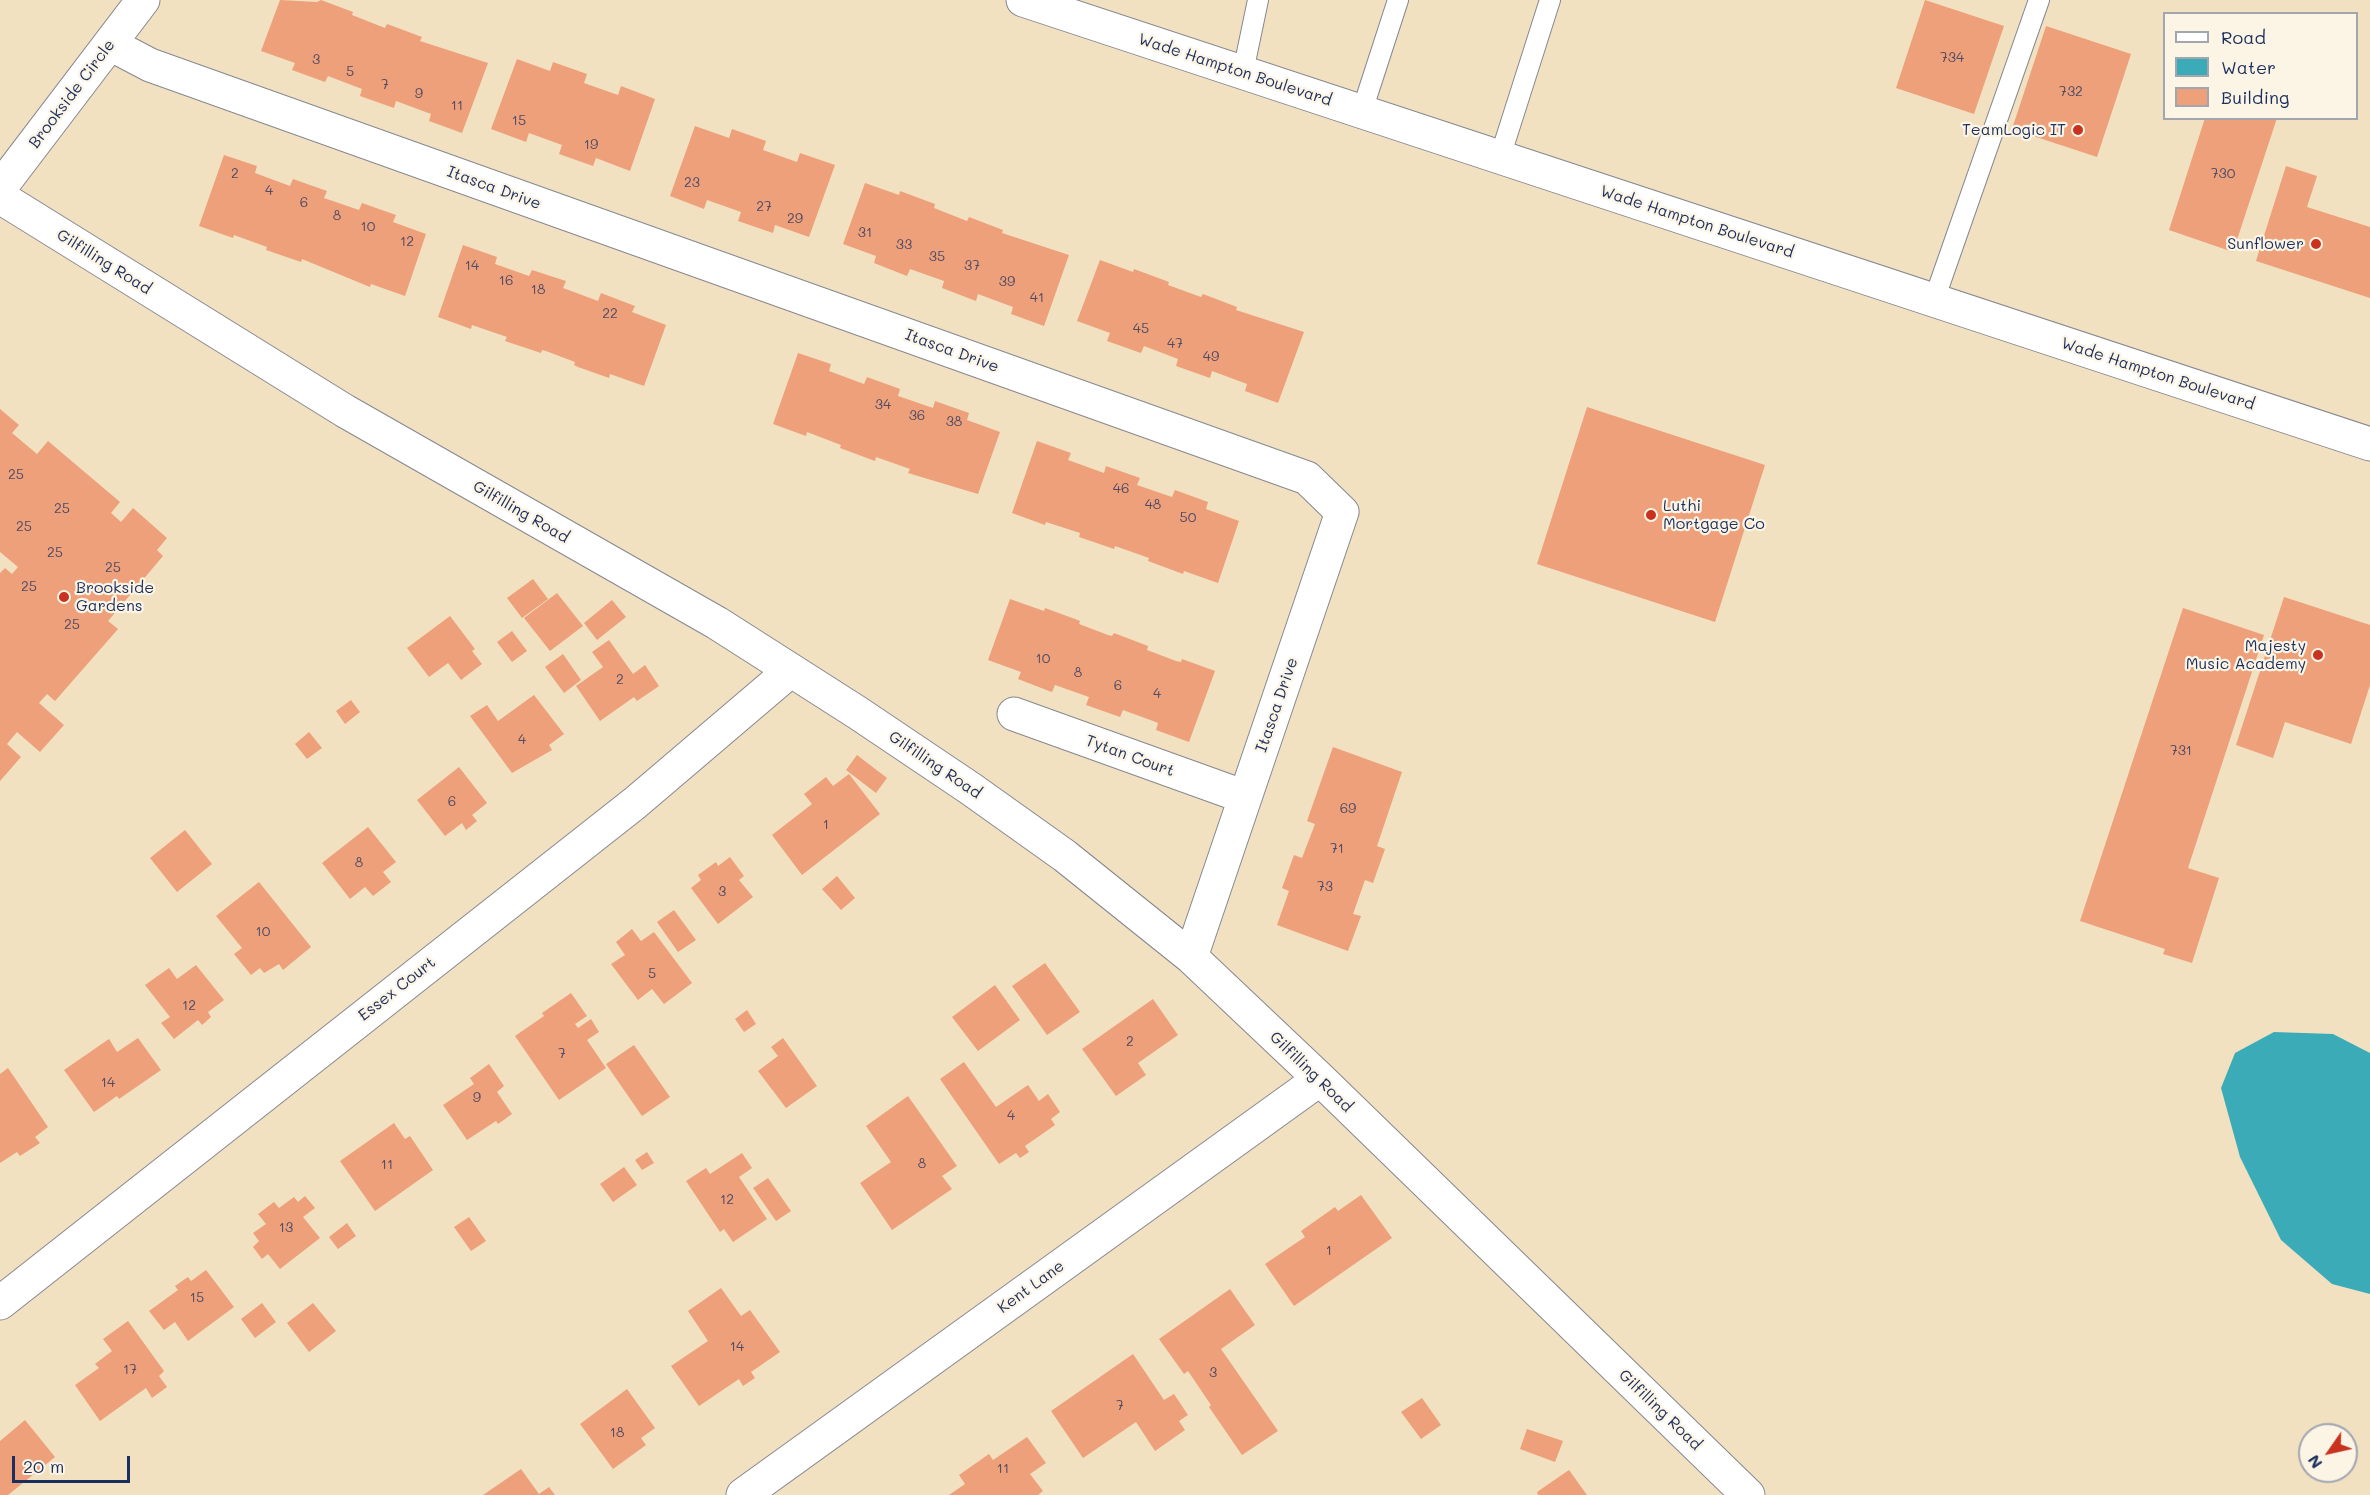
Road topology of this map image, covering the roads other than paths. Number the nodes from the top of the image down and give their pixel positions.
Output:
1 (143, 0) edge
2 (1023, 0) edge
3 (1258, 0) edge
4 (1398, 0) edge
5 (1550, 0) edge
6 (2038, 0) edge
7 (110, 44) junction
8 (1243, 72) junction
9 (1362, 111) junction
10 (1500, 157) junction
11 (3, 183) edge
12 (1934, 300) junction
13 (2370, 444) edge
14 (790, 671) junction
15 (1014, 714) dead end
16 (1245, 797) junction
17 (1191, 957) junction
18 (1320, 1079) junction
19 (0, 1303) edge
20 (743, 1495) edge
21 (1748, 1495) edge

1 - 7 street, Brookside Circle
2 - 8 street, Wade Hampton Boulevard
3 - 8 lane
4 - 9 lane
5 - 10 lane
6 - 12 lane
7 - 11 street, Brookside Circle
7 - 16 street, Itasca Drive
8 - 9 street, Wade Hampton Boulevard
9 - 10 street, Wade Hampton Boulevard
10 - 12 street, Wade Hampton Boulevard
11 - 14 street, Gilfilling Road
12 - 13 street, Wade Hampton Boulevard
14 - 17 street, Gilfilling Road
14 - 19 street, Essex Court
15 - 16 street, Tytan Court
16 - 17 street, Itasca Drive
17 - 18 street, Gilfilling Road
18 - 20 street, Kent Lane
18 - 21 street, Gilfilling Road

